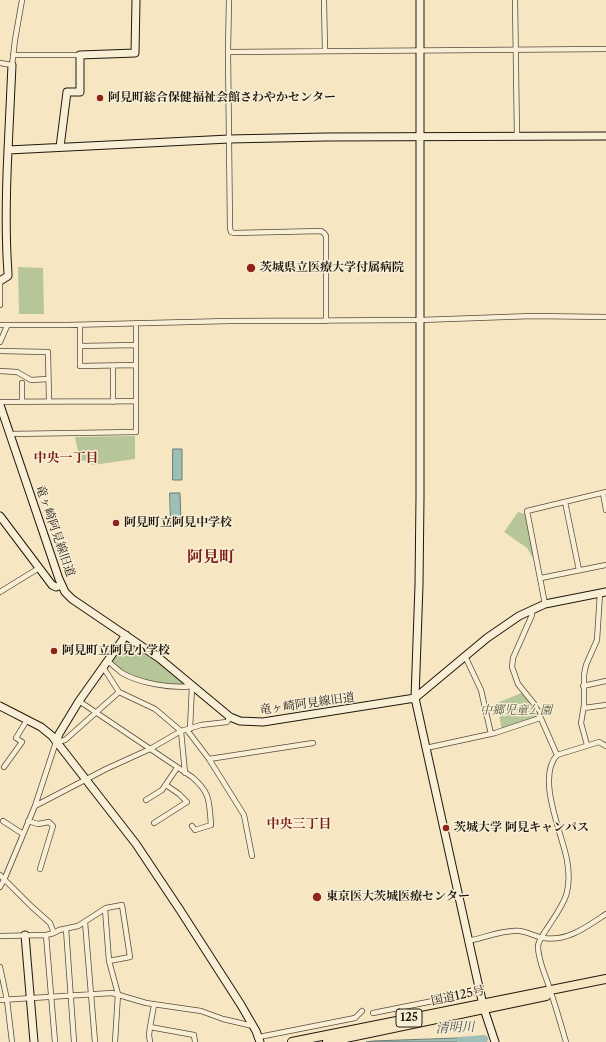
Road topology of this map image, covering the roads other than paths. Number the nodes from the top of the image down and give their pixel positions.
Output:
1 (22, 0) edge
2 (136, 0) edge
3 (229, 0) edge
4 (324, 0) edge
5 (420, 0) edge
6 (515, 0) edge
7 (606, 49) edge
8 (516, 50) junction
9 (325, 51) junction
10 (420, 51) junction
11 (228, 52) junction
12 (13, 55) junction
13 (80, 55) junction
14 (0, 62) edge
15 (12, 65) junction
16 (517, 136) junction
17 (606, 136) edge
18 (420, 137) junction
19 (229, 139) junction
20 (60, 147) junction
21 (8, 150) junction
22 (3, 217) edge
23 (0, 282) edge
24 (0, 305) edge
25 (606, 317) edge
26 (326, 320) junction
27 (420, 320) junction
28 (136, 324) junction
29 (0, 325) edge
30 (80, 325) junction
31 (7, 326) junction
32 (0, 342) edge
33 (136, 344) junction
34 (80, 346) junction
35 (0, 351) edge
36 (136, 365) junction
37 (113, 366) junction
38 (0, 371) edge
39 (48, 379) junction
40 (22, 383) dead end
41 (49, 401) junction
42 (135, 401) junction
43 (22, 402) junction
44 (113, 402) junction
45 (0, 403) edge
46 (10, 434) junction
47 (604, 492) edge
48 (565, 502) junction
49 (606, 510) edge
50 (1, 521) edge
51 (606, 565) edge
52 (39, 568) junction
53 (579, 570) junction
54 (541, 578) junction
55 (62, 585) junction
56 (0, 592) edge
57 (603, 592) edge
58 (545, 604) junction
59 (532, 609) junction
60 (599, 624) junction
61 (606, 624) edge
62 (126, 635) junction
63 (465, 656) junction
64 (106, 664) junction
65 (606, 681) edge
66 (192, 686) junction
67 (583, 686) junction
68 (119, 692) junction
69 (415, 698) junction
70 (79, 701) junction
71 (606, 705) edge
72 (0, 706) edge
73 (584, 708) junction
74 (97, 712) junction
75 (230, 717) junction
76 (540, 718) junction
77 (27, 720) junction
78 (186, 730) junction
79 (491, 734) junction
80 (56, 742) junction
81 (313, 743) dead end
82 (587, 745) junction
83 (606, 746) edge
84 (426, 748) junction
85 (150, 749) junction
86 (557, 755) junction
87 (209, 759) junction
88 (4, 767) dead end
89 (177, 768) junction
90 (185, 773) junction
91 (85, 780) junction
92 (166, 785) junction
93 (146, 800) dead end
94 (35, 806) junction
95 (3, 821) dead end
96 (28, 821) junction
97 (154, 823) dead end
98 (192, 826) dead end
99 (23, 834) junction
100 (252, 856) dead end
101 (40, 869) dead end
102 (0, 875) edge
103 (2, 881) edge
104 (0, 887) edge
105 (105, 909) junction
106 (606, 914) edge
107 (85, 922) junction
108 (66, 928) junction
109 (54, 933) junction
110 (26, 935) junction
111 (46, 935) junction
112 (0, 936) edge
113 (541, 938) junction
114 (468, 941) junction
115 (109, 961) junction
116 (0, 967) edge
117 (606, 979) edge
118 (121, 980) dead end
119 (114, 981) junction
120 (606, 985) edge
121 (551, 992) junction
122 (473, 993) dead end
123 (91, 994) junction
124 (118, 994) junction
125 (70, 995) junction
126 (52, 997) junction
127 (30, 998) junction
128 (0, 1000) edge
129 (7, 1000) junction
130 (154, 1005) junction
131 (484, 1006) junction
132 (362, 1011) dead end
133 (373, 1013) dead end
134 (253, 1026) junction
135 (150, 1027) junction
136 (259, 1040) edge
137 (12, 1042) edge
138 (34, 1042) edge
139 (55, 1042) edge
140 (74, 1042) edge
141 (95, 1042) edge
142 (115, 1042) edge
143 (150, 1042) edge
144 (195, 1042) edge
145 (292, 1042) edge
146 (327, 1042) edge
147 (496, 1042) edge
148 (566, 1042) edge

1 - 12 street
2 - 13 street
3 - 11 street
4 - 9 street
5 - 10 street
6 - 8 street
7 - 8 street
8 - 10 street
8 - 16 street
9 - 10 street
9 - 11 street
10 - 18 street
11 - 19 street
12 - 13 street
12 - 15 street
13 - 20 street
14 - 15 street
15 - 21 street
16 - 17 street
16 - 18 street
18 - 19 street
18 - 27 street
19 - 20 street
19 - 26 street
20 - 21 street
21 - 22 street
22 - 23 street
23 - 24 street
25 - 27 street
26 - 27 street
26 - 28 street
27 - 69 street
28 - 30 street
28 - 33 street
29 - 31 street
30 - 31 street
30 - 34 street
31 - 32 street
33 - 34 street
33 - 36 street
34 - 37 street
35 - 39 street
36 - 37 street
36 - 42 street
37 - 44 street
38 - 39 street
39 - 41 street
40 - 43 street
41 - 43 street
41 - 44 street
42 - 44 street
42 - 46 street
43 - 45 street
45 - 46 street, 竜ヶ崎阿見線旧道
46 - 55 street, 竜ヶ崎阿見線旧道
47 - 48 street
47 - 49 street
48 - 53 street
48 - 54 street
50 - 52 street
51 - 53 street
52 - 55 street
52 - 56 street
53 - 54 street
54 - 58 street
55 - 62 street, 竜ヶ崎阿見線旧道
57 - 58 street
57 - 60 street
58 - 59 street
59 - 63 street
59 - 76 street
60 - 61 street
60 - 67 street
62 - 64 street
62 - 66 street, 竜ヶ崎阿見線旧道
63 - 69 street
63 - 79 street
64 - 66 street
64 - 68 street
64 - 70 street
65 - 67 street
66 - 75 street, 竜ヶ崎阿見線旧道
66 - 78 street
67 - 73 street
68 - 74 street
68 - 78 street
69 - 75 street, 竜ヶ崎阿見線旧道
69 - 84 street
70 - 74 street
70 - 80 street
71 - 73 street
72 - 77 street
73 - 82 street
74 - 80 street
74 - 85 street
75 - 78 street
76 - 79 street
76 - 86 street
77 - 80 street
77 - 88 street
78 - 85 street
78 - 87 street
78 - 90 street
79 - 84 street
80 - 91 street
80 - 94 street
81 - 87 street
82 - 83 street
82 - 86 street
84 - 114 street
85 - 89 street
85 - 91 street
86 - 113 street
87 - 100 street
89 - 90 street
89 - 92 street
90 - 98 street
91 - 94 street
91 - 134 street
92 - 93 street
92 - 97 street
94 - 96 street
95 - 99 street
96 - 99 street
96 - 101 street
99 - 103 street
102 - 103 street
103 - 104 street
103 - 109 street
105 - 107 street
105 - 115 street
105 - 115 street
106 - 113 street
107 - 108 street
107 - 123 street
108 - 109 street
108 - 125 street
109 - 111 street
110 - 111 street
110 - 112 street
110 - 127 street
111 - 126 street
113 - 114 street
113 - 121 street
114 - 131 street
115 - 119 street
116 - 129 street
117 - 121 highway, 国道125号 / 125
118 - 119 street
119 - 124 street
120 - 121 highway, 国道125号 / 125
121 - 131 highway, 国道125号 / 125
121 - 148 street
122 - 133 street
123 - 124 street
123 - 125 street
123 - 141 street
124 - 130 street
124 - 142 street
125 - 126 street
125 - 140 street
126 - 127 street
126 - 139 street
127 - 129 street
127 - 138 street
128 - 129 street
129 - 137 street
130 - 134 street
130 - 135 street
131 - 145 highway, 国道125号 / 125
131 - 146 highway, 国道125号 / 125
131 - 147 street
132 - 136 street
134 - 136 street
135 - 143 street
135 - 144 street

